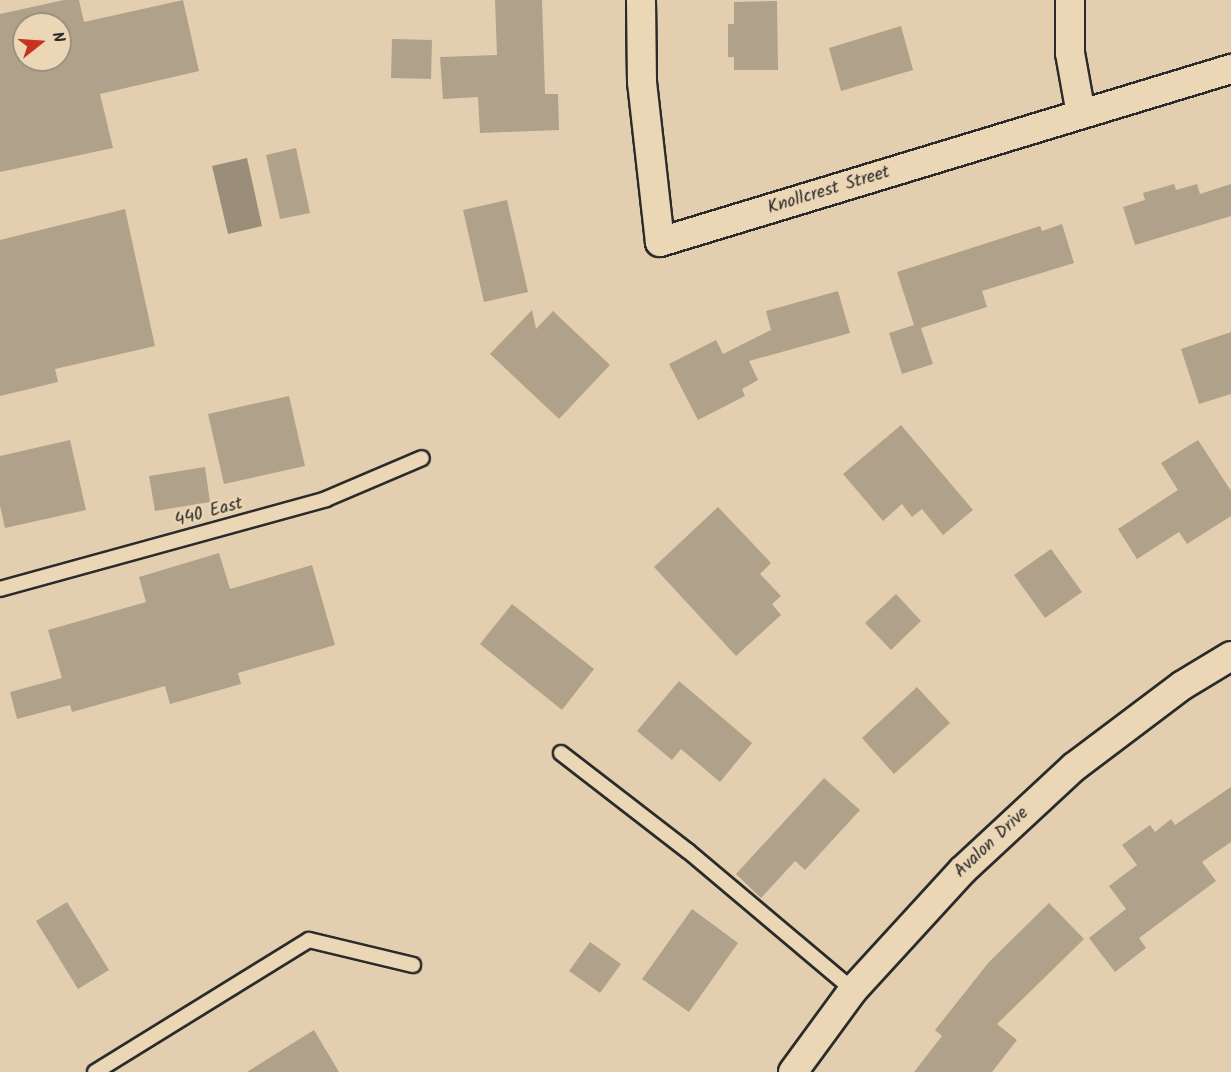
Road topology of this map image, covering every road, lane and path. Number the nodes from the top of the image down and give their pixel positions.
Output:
1 (641, 0) edge
2 (1070, 0) edge
3 (1231, 69) edge
4 (1081, 114) junction
5 (422, 458) dead end
6 (0, 589) edge
7 (1231, 656) edge
8 (561, 753) dead end
9 (412, 965) dead end
10 (853, 990) junction
11 (95, 1072) edge
12 (793, 1072) edge

1 - 4 street, Knollcrest Street
2 - 4 street
3 - 4 street, Knollcrest Street
5 - 6 lane, 440 East
7 - 10 street, Avalon Drive
8 - 10 lane
9 - 11 lane
10 - 12 street, Avalon Drive

